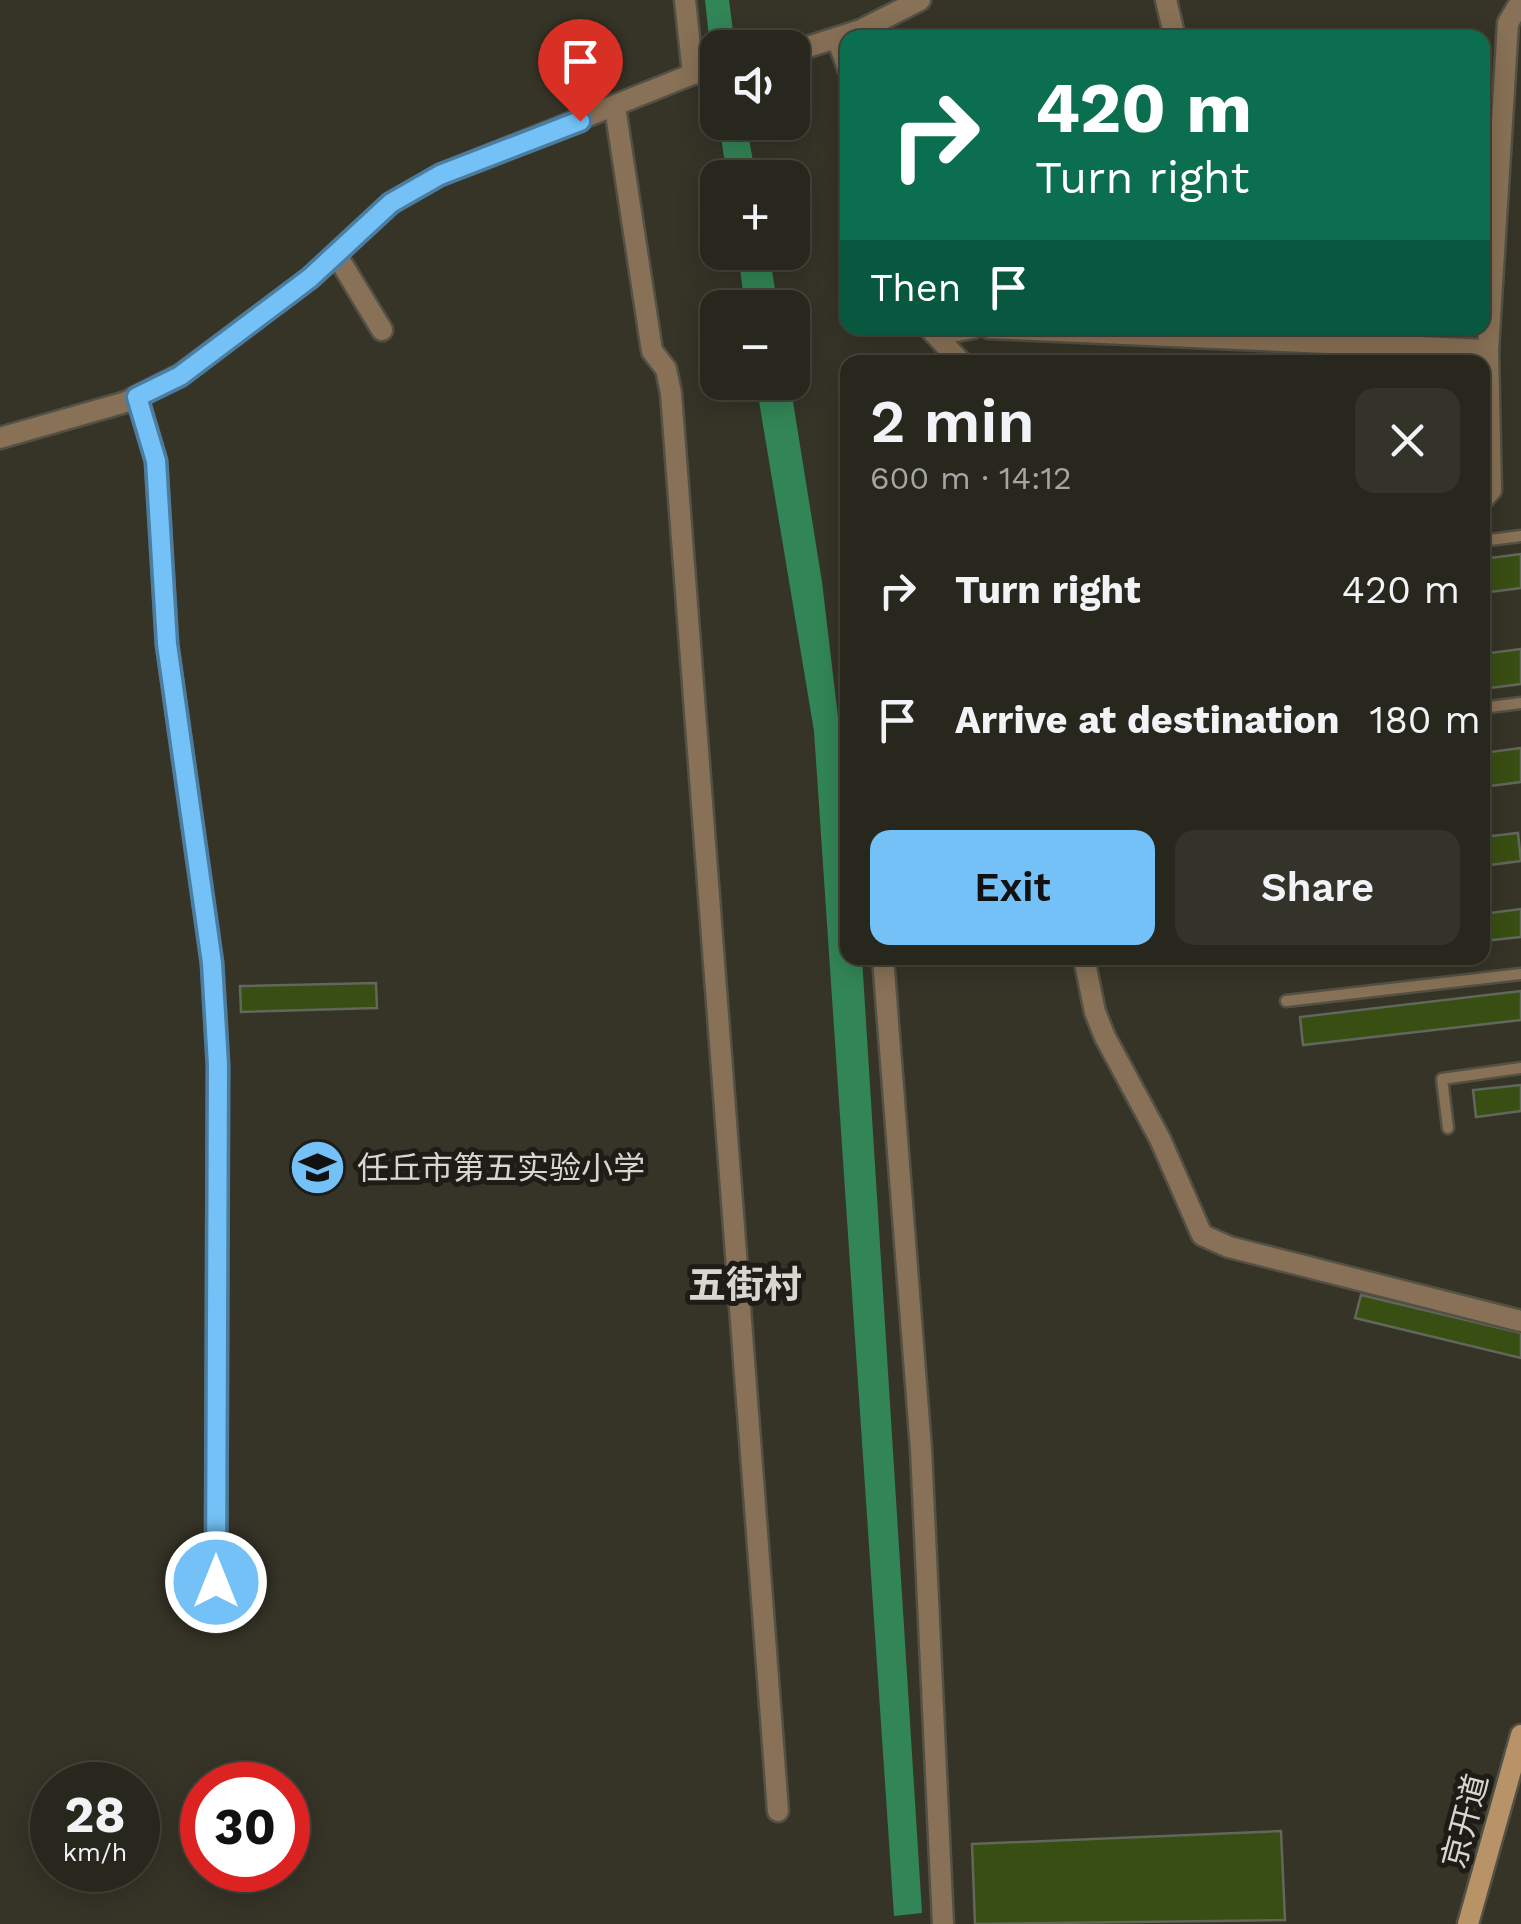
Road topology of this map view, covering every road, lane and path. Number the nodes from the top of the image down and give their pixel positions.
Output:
1 (685, 0) edge
2 (920, 0) edge
3 (1166, 0) edge
4 (1521, 1) edge
5 (856, 30) edge
6 (1173, 30) edge
7 (840, 38) edge
8 (837, 39) junction
9 (810, 47) edge
10 (840, 47) edge
11 (700, 60) edge
12 (700, 73) edge
13 (614, 108) junction
14 (336, 254) junction
15 (1490, 317) edge
16 (382, 330) dead end
17 (936, 335) edge
18 (1148, 335) edge
19 (1489, 335) edge
20 (1488, 350) junction
21 (954, 355) edge
22 (1488, 355) edge
23 (137, 397) junction
24 (0, 438) edge
25 (1490, 443) edge
26 (1490, 491) edge
27 (1521, 536) edge
28 (1490, 541) edge
29 (1521, 703) edge
30 (1490, 707) edge
31 (885, 965) edge
32 (1085, 965) edge
33 (1521, 974) edge
34 (1286, 1002) dead end
35 (1521, 1068) edge
36 (1448, 1128) dead end
37 (1521, 1321) edge
38 (216, 1622) dead end
39 (1521, 1735) edge
40 (778, 1811) dead end
41 (942, 1924) edge
42 (1468, 1924) edge

1 - 11 street
2 - 5 street
3 - 6 street
4 - 15 street
7 - 8 street
8 - 9 street
8 - 10 street
12 - 13 street
13 - 14 street
13 - 40 street
14 - 16 street
14 - 23 street
17 - 21 street
18 - 20 street
19 - 20 street
20 - 22 street
23 - 24 street
23 - 38 street
25 - 26 street
27 - 28 lane
29 - 30 lane
31 - 41 street
32 - 37 street
33 - 34 lane
35 - 36 lane
39 - 42 main road, 京开道

